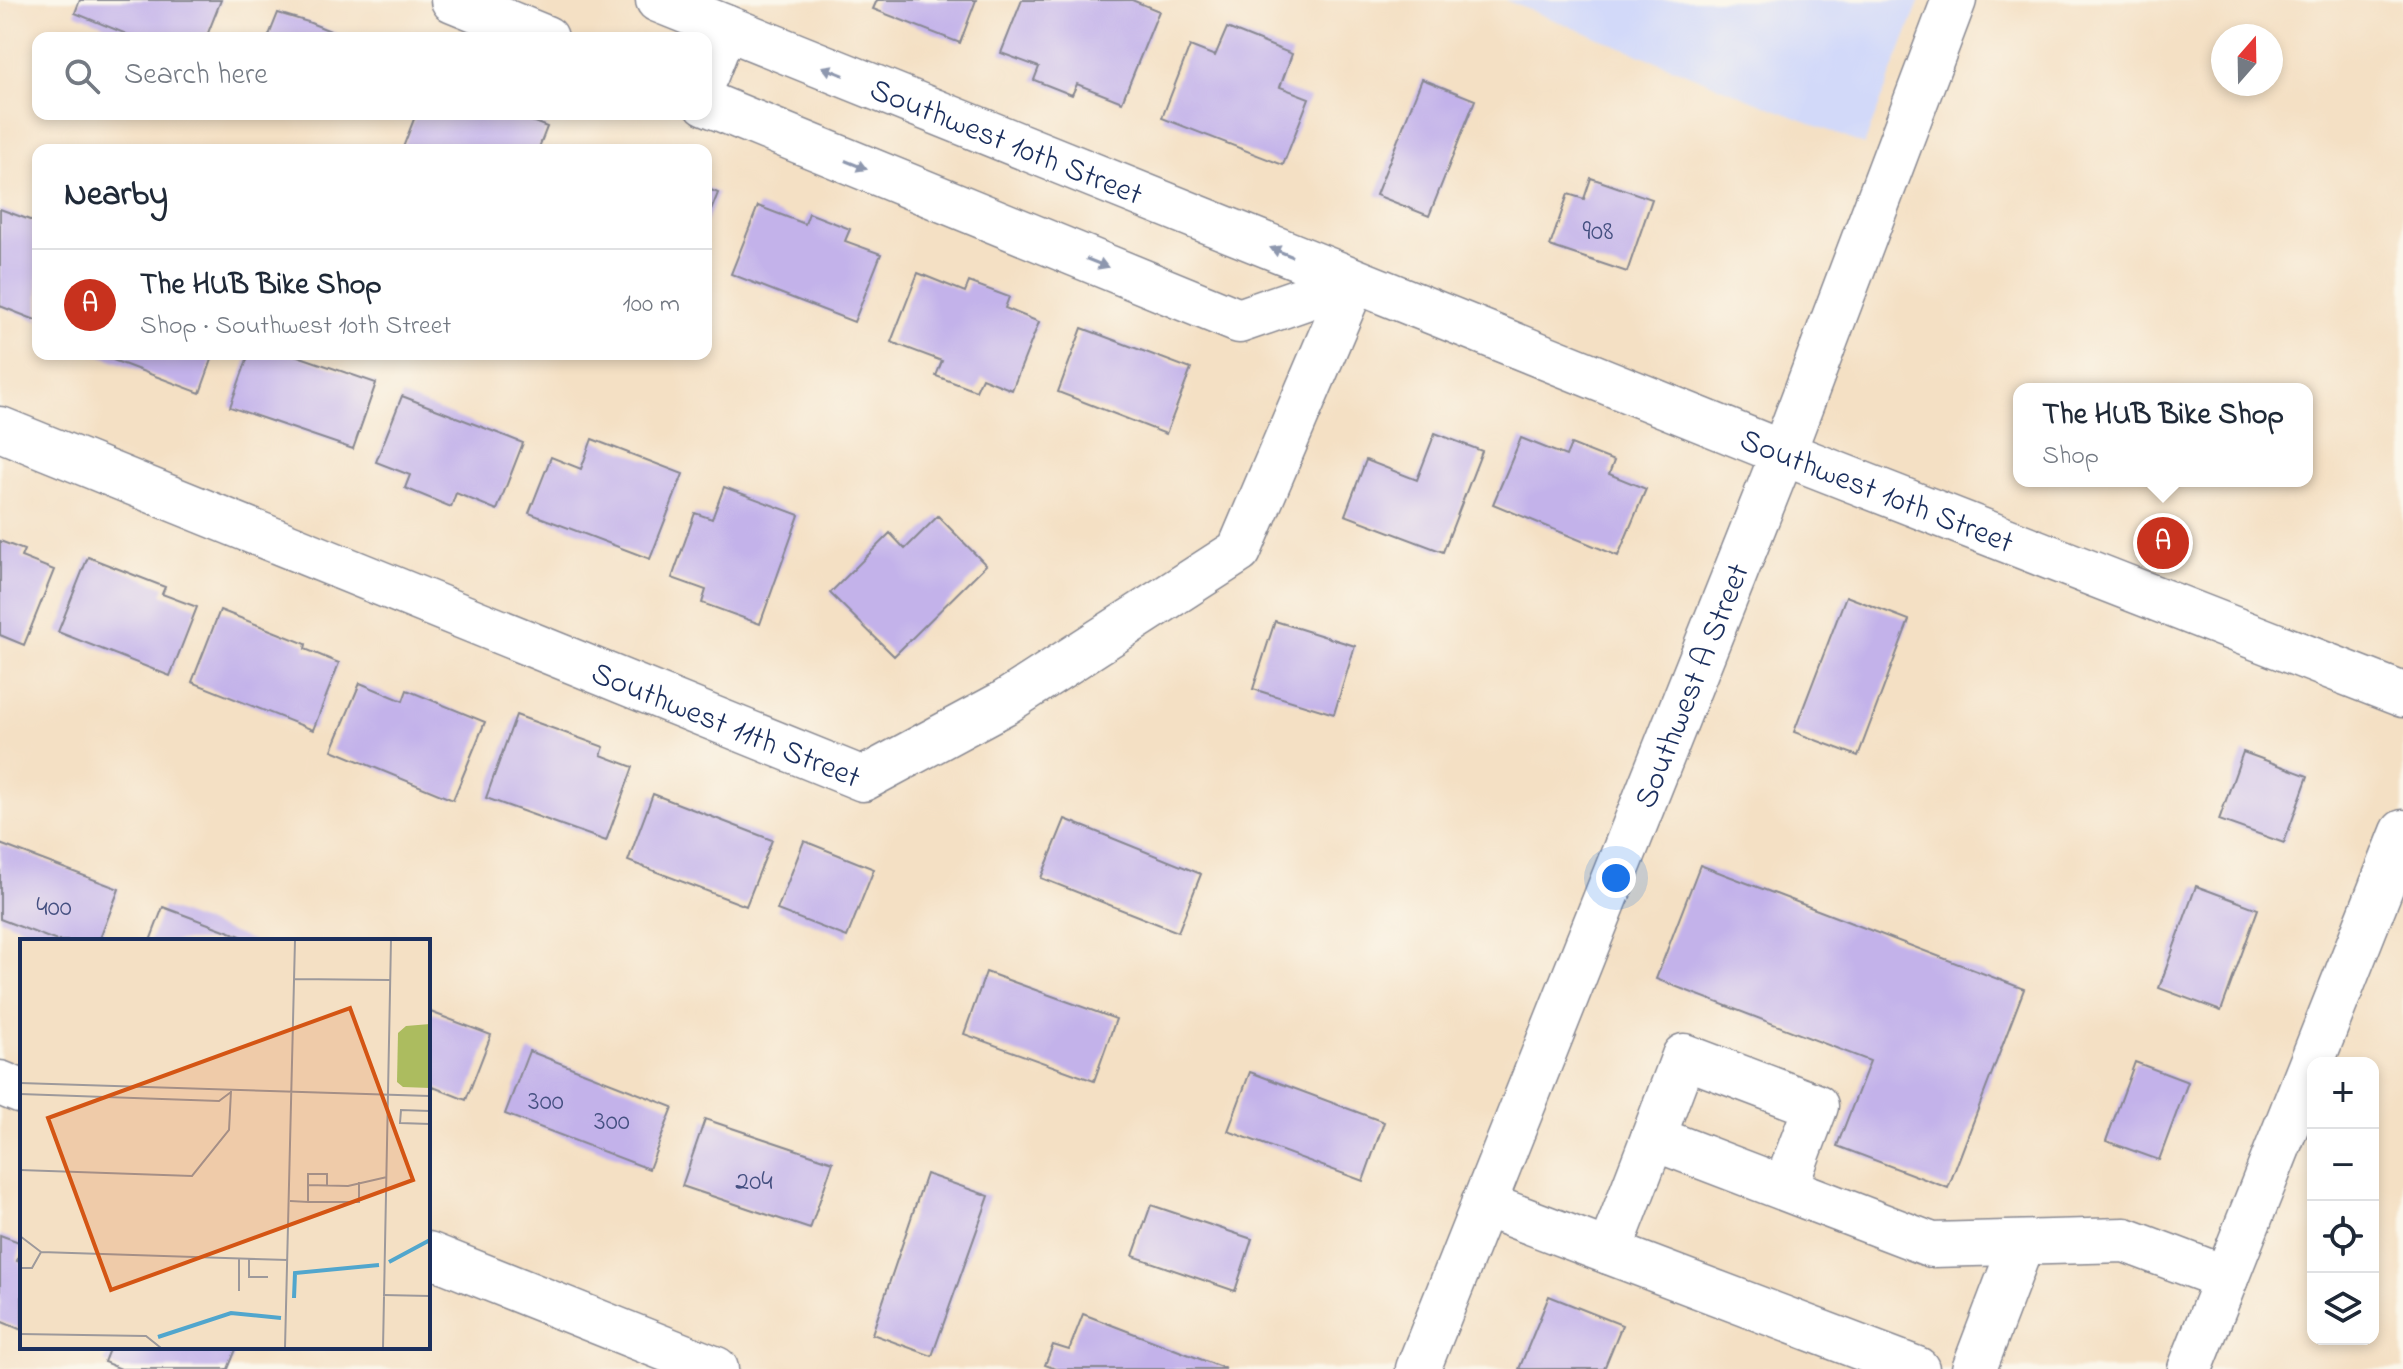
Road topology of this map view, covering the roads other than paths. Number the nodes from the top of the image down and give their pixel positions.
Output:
1 (453, 0) edge
2 (658, 0) edge
3 (1954, 0) edge
4 (725, 27) junction
5 (531, 32) edge
6 (712, 60) edge
7 (712, 105) edge
8 (1354, 281) junction
9 (0, 429) edge
10 (1783, 453) junction
11 (2403, 695) edge
12 (2403, 832) edge
13 (0, 1083) edge
14 (20, 1091) edge
15 (1653, 1138) junction
16 (1785, 1188) junction
17 (1483, 1204) junction
18 (2022, 1243) junction
19 (1609, 1252) junction
20 (430, 1255) edge
21 (2226, 1278) junction
22 (716, 1369) edge
23 (1418, 1369) edge
24 (1917, 1369) edge
25 (1974, 1369) edge
26 (2190, 1369) edge

1 - 5 street
2 - 4 street, Southwest 10th Street
3 - 10 street, Southwest A Street
4 - 6 street
8 -> 4 street, Southwest 10th Street
7 -> 8 street
8 - 9 street, Southwest 11th Street
8 - 10 street, Southwest 10th Street
10 - 11 street, Southwest 10th Street
10 - 17 street, Southwest A Street
12 - 21 street
13 - 14 street
15 - 16 street
15 - 16 street
15 - 19 street
16 - 18 street
17 - 19 street
17 - 23 street, Southwest A Street
18 - 21 street
18 - 25 street
19 - 24 street
20 - 22 street
21 - 26 street

